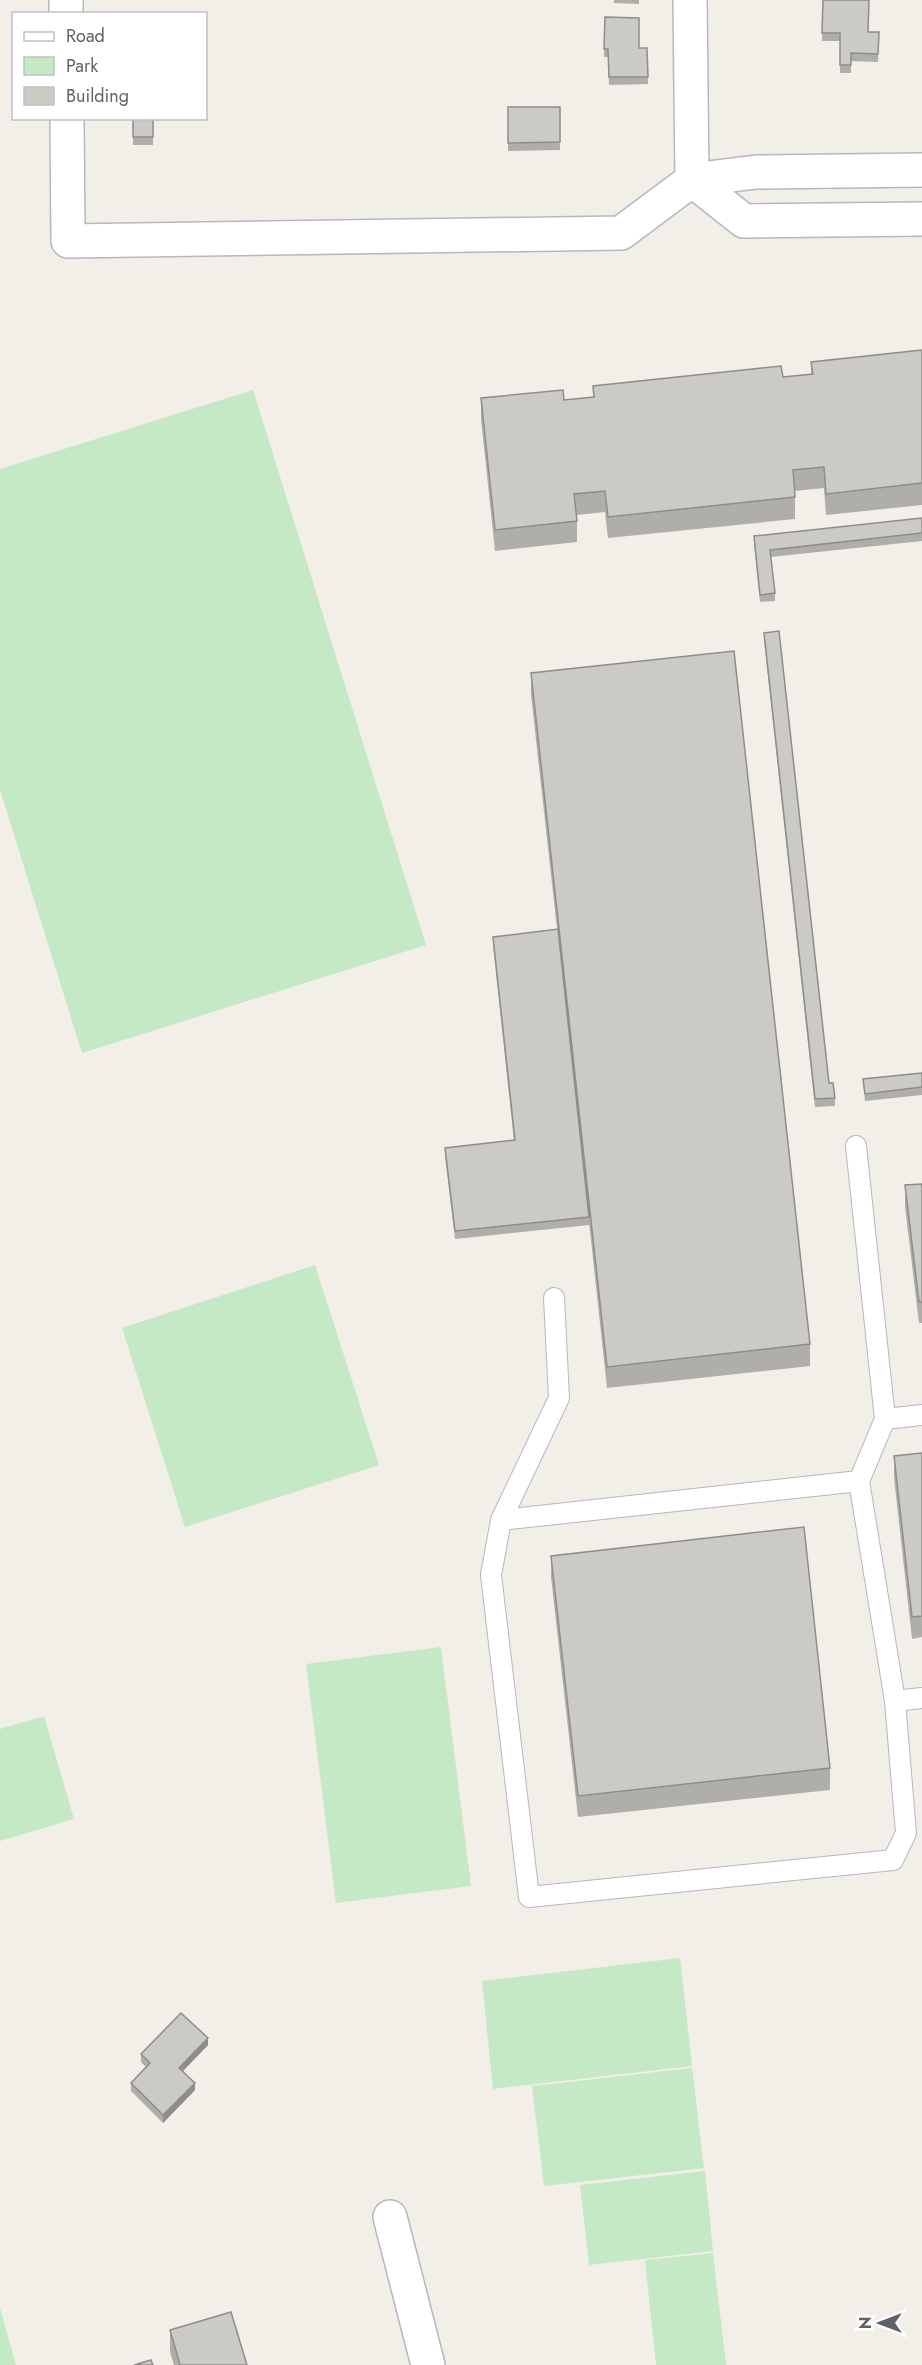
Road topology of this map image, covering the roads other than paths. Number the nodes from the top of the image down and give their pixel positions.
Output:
1 (690, 0) edge
2 (67, 120) edge
3 (922, 170) edge
4 (692, 180) junction
5 (922, 219) edge
6 (856, 1146) dead end
7 (554, 1298) dead end
8 (922, 1415) edge
9 (885, 1419) junction
10 (859, 1481) junction
11 (501, 1520) junction
12 (922, 1698) edge
13 (895, 1701) junction
14 (390, 2217) dead end
15 (428, 2365) edge

1 - 4 street
2 - 4 street
3 - 4 street
4 - 5 street
6 - 9 lane
7 - 11 lane
8 - 9 lane
9 - 10 lane
10 - 11 lane
10 - 13 lane
11 - 13 lane
12 - 13 lane
14 - 15 street

